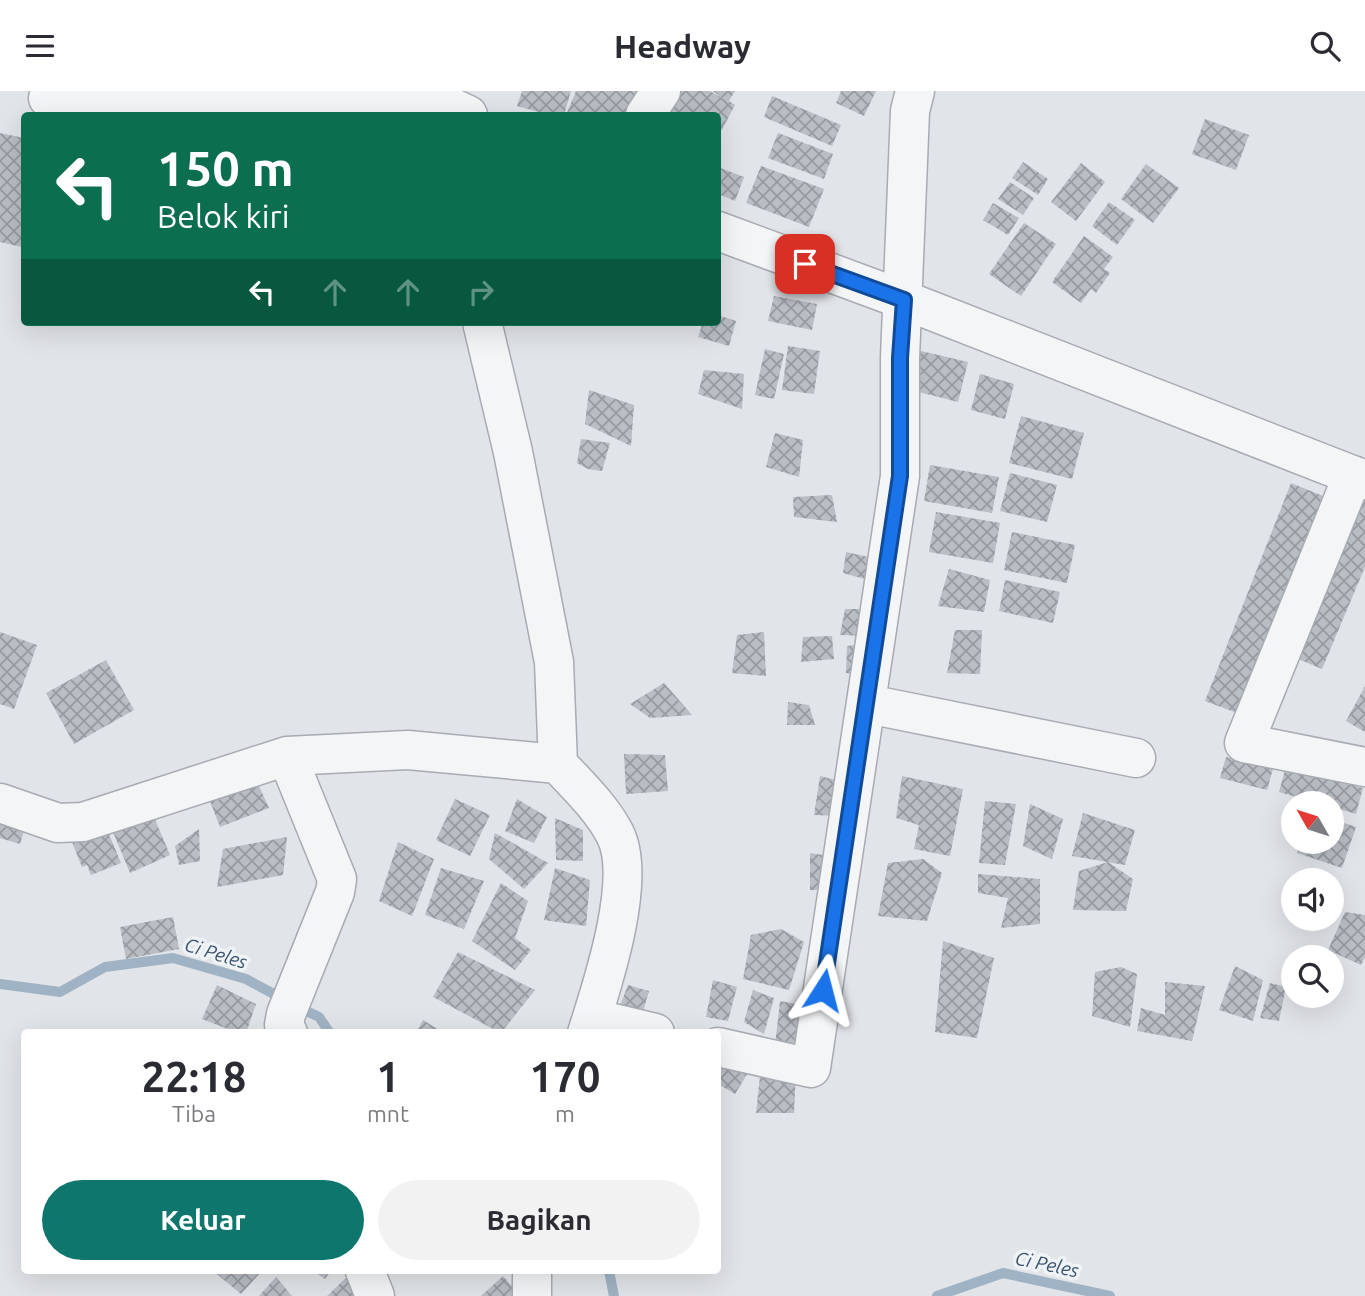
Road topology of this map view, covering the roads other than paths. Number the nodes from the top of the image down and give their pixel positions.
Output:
1 (661, 91) edge
2 (915, 91) edge
3 (48, 98) dead end
4 (428, 101) edge
5 (459, 112) edge
6 (647, 112) edge
7 (721, 232) edge
8 (904, 300) junction
9 (483, 326) edge
10 (1359, 477) edge
11 (868, 704) junction
12 (287, 756) junction
13 (1136, 758) dead end
14 (558, 764) junction
15 (1365, 767) edge
16 (0, 803) edge
17 (291, 1010) edge
18 (590, 1025) edge
19 (622, 1029) edge
20 (721, 1048) edge
21 (366, 1274) edge
22 (532, 1274) edge
23 (375, 1296) edge
24 (531, 1296) edge

1 - 6 street
2 - 8 street
3 - 4 street
4 - 5 street
7 - 8 street
8 - 10 street
8 - 11 street
9 - 14 street
10 - 15 street
11 - 13 street
11 - 20 street
12 - 14 street
12 - 16 street
12 - 17 street
14 - 18 street
18 - 19 street
21 - 23 street
22 - 24 street

